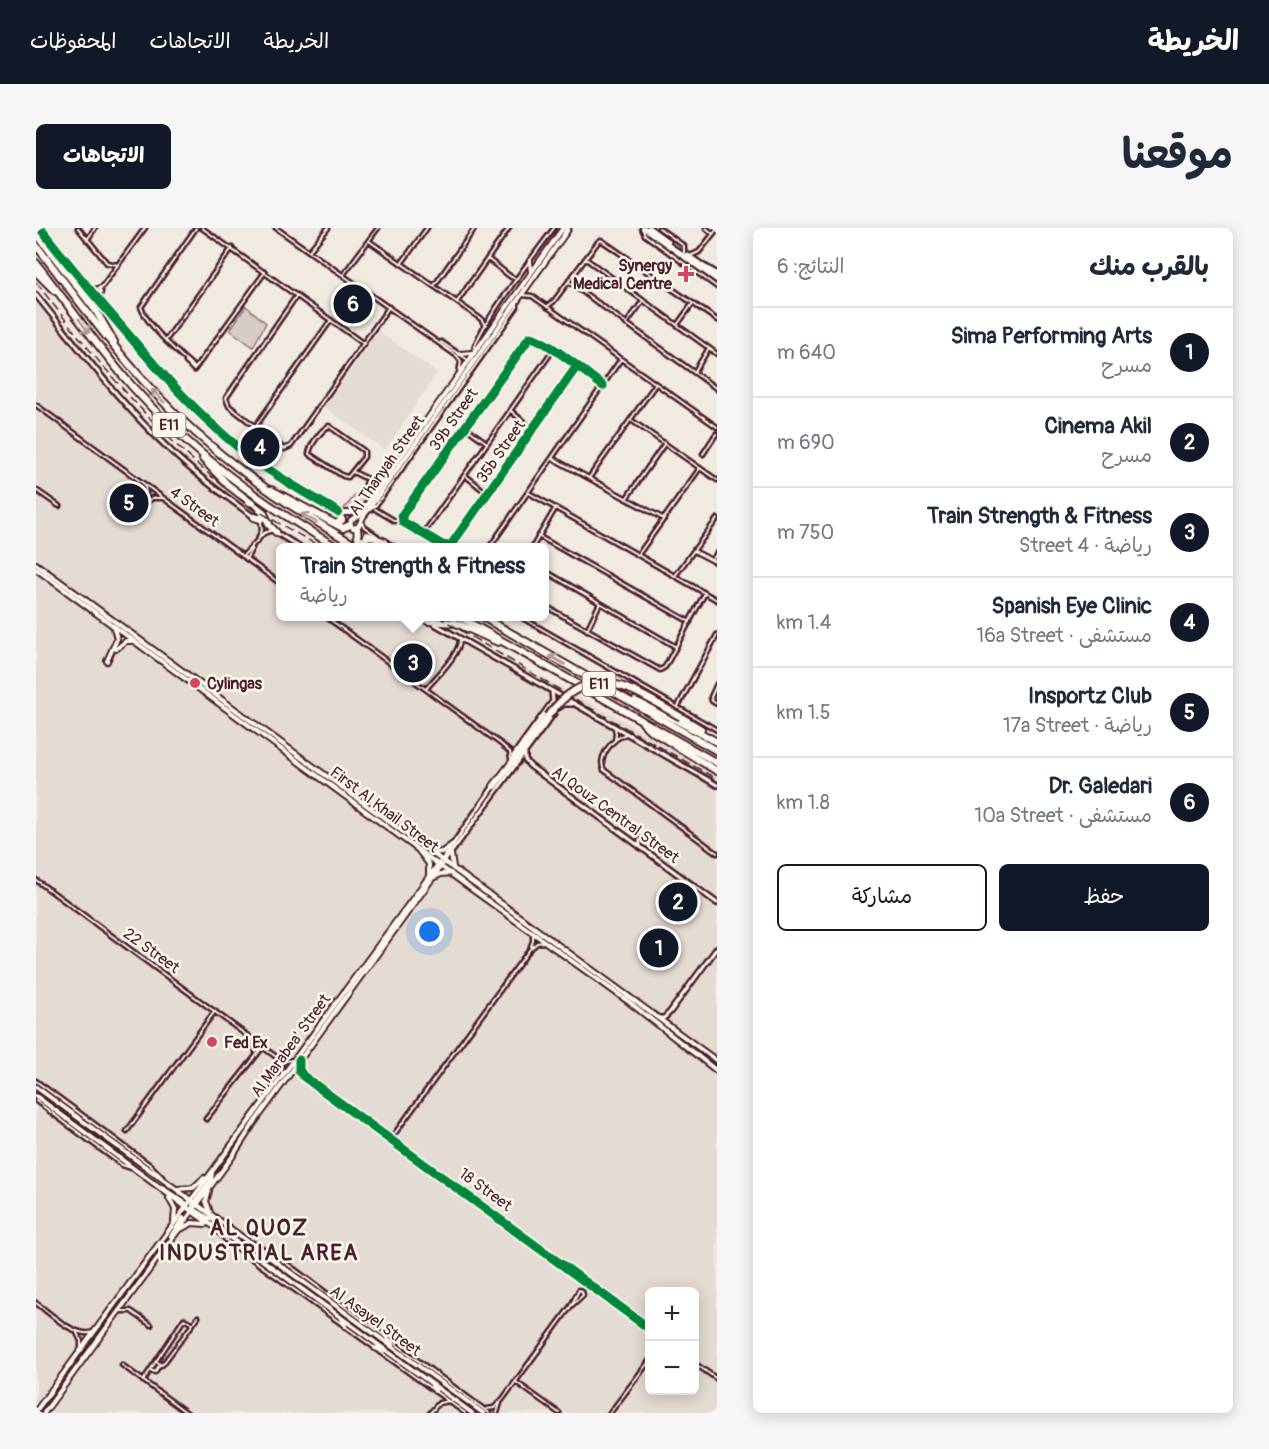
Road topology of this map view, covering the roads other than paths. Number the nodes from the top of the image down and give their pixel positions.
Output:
1 (40, 228) edge
2 (78, 228) edge
3 (95, 228) edge
4 (145, 228) edge
5 (196, 228) edge
6 (204, 228) edge
7 (276, 228) edge
8 (328, 228) edge
9 (378, 228) edge
10 (427, 228) edge
11 (475, 228) edge
12 (500, 228) edge
13 (509, 228) edge
14 (554, 228) edge
15 (643, 228) edge
16 (649, 228) edge
17 (659, 228) edge
18 (707, 228) edge
19 (566, 229) edge
20 (506, 232) junction
21 (715, 232) edge
22 (36, 233) edge
23 (86, 239) junction
24 (369, 242) junction
25 (36, 245) edge
26 (231, 248) junction
27 (310, 252) junction
28 (699, 252) junction
29 (686, 254) junction
30 (100, 255) junction
31 (486, 260) junction
32 (585, 260) junction
33 (530, 261) junction
34 (36, 263) edge
35 (401, 264) junction
36 (119, 265) junction
37 (700, 265) junction
38 (264, 271) junction
39 (36, 272) edge
40 (113, 272) junction
41 (531, 273) junction
42 (344, 276) junction
43 (717, 276) edge
44 (511, 278) junction
45 (517, 279) junction
46 (514, 283) junction
47 (568, 283) junction
48 (528, 285) junction
49 (85, 286) junction
50 (104, 286) junction
51 (434, 286) junction
52 (717, 287) edge
53 (36, 295) edge
54 (61, 295) junction
55 (298, 296) junction
56 (532, 296) junction
57 (95, 297) junction
58 (519, 298) junction
59 (555, 301) junction
60 (643, 301) junction
61 (457, 302) junction
62 (692, 303) junction
63 (509, 304) junction
64 (390, 307) junction
65 (547, 307) junction
66 (552, 310) junction
67 (107, 313) junction
68 (506, 316) junction
69 (331, 319) junction
70 (481, 319) junction
71 (488, 320) junction
72 (717, 320) edge
73 (627, 324) junction
74 (485, 325) junction
75 (677, 325) junction
76 (165, 339) junction
77 (438, 341) junction
78 (365, 343) junction
79 (116, 348) junction
80 (710, 349) junction
81 (554, 350) junction
82 (474, 352) junction
83 (460, 354) junction
84 (717, 354) edge
85 (468, 360) junction
86 (622, 360) junction
87 (577, 367) junction
88 (694, 372) junction
89 (459, 374) junction
90 (656, 384) junction
91 (603, 385) junction
92 (455, 388) junction
93 (717, 388) edge
94 (36, 405) edge
95 (511, 412) junction
96 (632, 419) junction
97 (432, 420) junction
98 (432, 426) junction
99 (716, 426) edge
100 (254, 427) junction
101 (465, 428) junction
102 (534, 429) junction
103 (717, 435) edge
104 (420, 444) junction
105 (666, 444) junction
106 (488, 445) junction
107 (413, 446) junction
108 (200, 453) junction
109 (703, 454) dead end
110 (553, 457) junction
111 (700, 468) junction
112 (354, 471) junction
113 (465, 477) junction
114 (590, 478) junction
115 (369, 480) junction
116 (717, 480) edge
117 (144, 484) junction
118 (380, 485) junction
119 (263, 488) junction
120 (36, 490) edge
121 (375, 492) junction
122 (528, 492) junction
123 (488, 493) junction
124 (163, 498) junction
125 (627, 499) junction
126 (366, 504) junction
127 (59, 506) dead end
128 (374, 508) junction
129 (554, 508) junction
130 (367, 511) junction
131 (338, 512) junction
132 (264, 513) junction
133 (254, 517) junction
134 (361, 519) junction
135 (717, 519) edge
136 (401, 520) junction
137 (664, 520) junction
138 (261, 522) junction
139 (336, 524) junction
140 (353, 526) junction
141 (274, 531) junction
142 (424, 535) junction
143 (539, 535) junction
144 (259, 538) junction
145 (385, 542) joint
146 (293, 543) edge
147 (330, 543) edge
148 (351, 543) edge
149 (366, 543) edge
150 (368, 543) edge
151 (439, 543) edge
152 (453, 543) edge
153 (492, 543) edge
154 (535, 543) edge
155 (695, 550) junction
156 (717, 554) edge
157 (639, 555) junction
158 (244, 557) junction
159 (714, 562) edge
160 (36, 564) edge
161 (36, 569) edge
162 (549, 573) edge
163 (676, 576) junction
164 (276, 580) edge
165 (706, 594) junction
166 (717, 600) edge
167 (601, 603) junction
168 (549, 608) edge
169 (332, 621) edge
170 (428, 621) joint
171 (467, 621) edge
172 (490, 621) edge
173 (528, 621) edge
174 (691, 622) junction
175 (109, 623) junction
176 (586, 629) junction
177 (717, 635) edge
178 (460, 639) junction
179 (136, 642) junction
180 (503, 642) junction
181 (368, 643) dead end
182 (468, 643) junction
183 (460, 646) junction
184 (677, 646) junction
185 (116, 649) dead end
186 (369, 649) junction
187 (107, 661) dead end
188 (717, 684) edge
189 (427, 691) junction
190 (551, 691) junction
191 (624, 698) junction
192 (552, 702) junction
193 (573, 704) junction
194 (717, 704) edge
195 (675, 707) junction
196 (558, 709) junction
197 (641, 720) junction
198 (612, 725) junction
199 (717, 730) edge
200 (629, 735) junction
201 (490, 736) junction
202 (717, 740) edge
203 (486, 742) dead end
204 (613, 742) junction
205 (518, 749) junction
206 (508, 750) junction
207 (717, 751) edge
208 (525, 754) junction
209 (511, 759) junction
210 (717, 763) edge
211 (515, 766) junction
212 (530, 766) junction
213 (717, 771) edge
214 (717, 785) edge
215 (494, 786) junction
216 (576, 794) dead end
217 (577, 801) junction
218 (640, 840) dead end
219 (453, 844) junction
220 (640, 847) junction
221 (417, 848) junction
222 (432, 852) junction
223 (717, 853) edge
224 (451, 854) junction
225 (441, 863) junction
226 (453, 872) junction
227 (430, 879) junction
228 (36, 880) edge
229 (717, 903) edge
230 (532, 932) junction
231 (546, 942) junction
232 (530, 948) junction
233 (717, 948) edge
234 (215, 1011) junction
235 (670, 1012) junction
236 (657, 1018) junction
237 (669, 1026) junction
238 (253, 1039) junction
239 (262, 1046) junction
240 (269, 1051) junction
241 (257, 1053) junction
242 (279, 1059) junction
243 (297, 1059) junction
244 (717, 1061) edge
245 (717, 1071) edge
246 (288, 1076) junction
247 (303, 1076) junction
248 (36, 1082) edge
249 (278, 1083) junction
250 (36, 1087) edge
251 (36, 1096) edge
252 (36, 1101) edge
253 (206, 1119) dead end
254 (127, 1131) dead end
255 (390, 1140) junction
256 (134, 1169) junction
257 (212, 1172) junction
258 (163, 1180) junction
259 (212, 1185) junction
260 (158, 1187) junction
261 (172, 1187) junction
262 (191, 1206) junction
263 (215, 1219) junction
264 (209, 1224) junction
265 (171, 1228) junction
266 (217, 1230) junction
267 (176, 1232) junction
268 (171, 1239) junction
269 (249, 1243) junction
270 (128, 1298) junction
271 (36, 1303) edge
272 (572, 1306) junction
273 (133, 1312) junction
274 (116, 1314) junction
275 (198, 1317) dead end
276 (340, 1317) junction
277 (193, 1324) junction
278 (151, 1325) dead end
279 (645, 1325) edge
280 (345, 1326) junction
281 (95, 1330) junction
282 (75, 1331) junction
283 (386, 1336) junction
284 (166, 1344) junction
285 (375, 1348) junction
286 (394, 1348) junction
287 (174, 1349) junction
288 (80, 1351) junction
289 (388, 1352) junction
290 (156, 1361) junction
291 (160, 1364) junction
292 (122, 1365) dead end
293 (699, 1366) edge
294 (645, 1367) edge
295 (422, 1368) junction
296 (150, 1370) junction
297 (433, 1370) junction
298 (717, 1379) edge
299 (143, 1381) junction
300 (516, 1382) junction
301 (431, 1383) junction
302 (435, 1391) junction
303 (502, 1400) junction
304 (449, 1401) junction
305 (435, 1405) junction
306 (36, 1411) edge
307 (483, 1411) edge
308 (44, 1413) edge
309 (187, 1413) edge
310 (430, 1413) edge
311 (465, 1413) edge
312 (472, 1413) edge
313 (489, 1413) edge
314 (497, 1413) edge
315 (559, 1413) edge
316 (610, 1413) edge

1 - 49 street
2 - 23 street
3 - 23 street
4 - 36 street
5 - 76 street
6 - 26 street
7 - 27 street
8 - 27 street
9 - 24 street
10 - 35 street
11 - 51 street
12 - 20 street
13 - 20 street
14 - 33 street
15 - 43 main road
15 - 52 street
16 - 29 main road
17 - 29 street
18 - 21 street
19 - 41 main road, Al Thanyah Street
19 - 48 main road, Al Thanyah Street
20 - 31 street
21 - 28 street
22 - 79 highway
23 - 30 street
24 - 35 street
24 - 42 street
25 - 79 highway, E11
26 - 38 street
26 - 76 street
27 - 42 street
28 - 29 street
28 - 37 street
29 - 37 main road
30 - 36 street
30 - 40 street
31 - 44 street
31 - 61 street
32 - 47 street
32 - 60 street
32 - 62 street
33 - 41 main road
33 - 45 street
34 - 54 highway, E11
35 - 51 street
36 - 40 street
37 - 43 main road
38 - 55 street
38 - 76 street
39 - 54 highway
40 - 50 street
41 - 63 main road, Al Thanyah Street
42 - 64 street
44 - 45 street
44 - 46 street
45 - 46 street
46 - 71 street
47 - 59 street
47 - 73 street
48 - 56 street
48 - 58 main road, Al Thanyah Street
49 - 50 street
49 - 57 street
50 - 57 street
50 - 67 street
51 - 61 street
53 - 133 street
54 -> 108 highway, E11
55 - 69 street
55 - 100 street
56 - 58 street
56 - 65 street
57 - 67 street
58 - 68 main road, Al Thanyah Street
58 - 98 street
59 - 65 street
59 - 66 street
60 - 73 street
60 - 75 street
61 - 70 street
62 - 72 street
62 - 75 street
63 - 68 main road
63 - 82 main road, Al Thanyah Street
64 - 77 street
64 - 78 street
65 - 66 street
66 - 86 street
67 - 131 street
68 - 92 main road, Al Thanyah Street
69 - 78 street
69 - 100 street
70 - 71 street
70 - 74 street
71 - 74 street
73 - 88 street
74 - 82 street
75 - 80 street
77 - 83 street
77 - 89 street
78 - 100 street
119 -> 79 highway, E11
80 - 84 street
80 - 88 street
81 - 87 street
81 - 95 street
81 - 101 street, 39b Street
82 - 83 main road
82 - 85 main road, Al Thanyah Street
83 - 85 street
85 - 89 main road, Al Thanyah Street
85 - 92 main road
86 - 90 street
86 - 91 street
87 - 91 street
87 - 102 street, 35b Street
88 - 93 street
89 - 118 main road, Al Thanyah Street
90 - 96 street
90 - 99 street
91 - 110 street
92 - 97 main road, Al Thanyah Street
94 - 117 street, 4 Street
95 - 102 street
95 - 106 street
96 - 105 street
96 - 114 street
97 - 98 main road
97 - 107 main road, Al Thanyah Street
98 - 104 street
99 - 103 street
101 - 106 street
101 - 136 street, 39b Street
102 - 123 street, 35b Street
103 - 109 street
104 - 107 main road
104 - 128 street
105 - 111 street
105 - 125 street
106 - 113 street
107 - 130 main road, Al Thanyah Street
108 - 132 highway
108 - 147 highway, E11
110 - 114 street
110 - 122 street
111 - 116 street
111 - 137 street
112 - 112 street
112 - 115 street
113 - 123 street
113 - 142 street
114 - 125 street
115 - 118 street
115 - 121 street
117 - 124 street, 4 Street
117 - 124 street
118 - 121 main road, Al Thanyah Street
119 - 139 highway
148 -> 119 highway, E11
120 - 127 street
121 - 126 main road, Al Thanyah Street
122 - 129 street
122 - 153 street
123 - 152 street, 35b Street
124 - 158 street, 4 Street
125 - 137 street
126 - 131 main road
126 - 140 main road, Al Thanyah Street
128 - 130 street
128 - 136 street
129 - 143 street
129 - 157 street
130 - 134 main road, Al Thanyah Street
131 - 139 highway
132 - 133 highway
132 - 141 highway
133 - 138 street
134 - 140 main road, Al Thanyah Street
134 - 145 street
135 - 155 street
136 - 142 street
137 - 157 street
138 - 141 street
138 - 144 street
139 - 140 highway
140 - 149 highway
141 - 144 street
141 - 146 street
142 - 151 street, 35b Street
143 - 154 street
143 - 174 street
144 - 158 street
145 - 150 highway
155 - 159 street
155 - 163 street
156 - 159 street
157 - 163 street
158 - 164 street, 4 Street
160 - 222 main road, First Al Khail Street
161 - 175 main road, First Al Khail Street
162 - 167 street
163 - 165 street
165 - 166 street
165 - 174 street
167 - 176 street
167 - 184 street
168 - 176 street
169 - 186 street
170 - 178 street
170 - 180 highway
171 - 180 highway, E11
191 -> 172 highway, E11
173 - 195 street
174 - 184 street
175 - 179 main road, First Al Khail Street
175 - 187 main road
176 - 184 street
177 - 195 street
178 - 182 street
178 - 183 street
179 - 185 main road
179 - 221 main road, First Al Khail Street
180 - 197 highway, E11
181 - 186 street
182 - 183 street
182 - 190 street
183 - 189 street
186 - 189 street
188 - 194 street
189 - 201 street
190 - 192 street
190 - 193 street
191 - 202 highway
191 - 207 highway, E11
192 - 196 street
192 - 205 street, Al Marabea' Street
193 - 196 street
193 - 198 street
195 - 199 street
196 - 208 street, Al Marabea' Street
197 - 210 highway, E11
197 - 213 highway
198 - 200 street
198 - 204 street
200 - 204 street
200 - 214 street
201 - 203 street
201 - 206 street
202 - 215 highway, bridge
204 - 223 street
205 - 206 street
205 - 209 street, Al Marabea' Street
206 - 209 street
208 - 211 street, Al Marabea' Street
208 - 212 street, Al Qouz Central Street
209 - 215 street, Al Marabea' Street
211 - 212 street, Al Qouz Central Street
211 - 224 street, Al Marabea' Street
212 - 217 street, Al Qouz Central Street
215 - 219 street, Al Marabea' Street
216 - 217 street
217 - 220 street, Al Qouz Central Street
218 - 220 street
219 - 222 main road
219 - 225 street, Al Marabea' Street
220 - 229 street, Al Qouz Central Street
221 - 225 main road, First Al Khail Street
221 - 227 main road
222 - 225 main road, First Al Khail Street
224 - 225 street, Al Marabea' Street
224 - 226 main road
225 - 226 main road, First Al Khail Street
225 - 227 main road, Al Marabea' Street
226 - 227 main road
226 - 230 main road, First Al Khail Street
226 - 236 main road, First Al Khail Street
227 - 243 main road, Al Marabea' Street
228 - 234 street, 22 Street
230 - 231 main road, First Al Khail Street
230 - 232 street
231 - 232 street
231 - 245 main road, First Al Khail Street
232 - 255 street
233 - 235 street
234 - 238 street, 22 Street
234 - 254 street
235 - 236 street
235 - 237 street
236 - 237 main road, First Al Khail Street
237 - 244 main road, First Al Khail Street
238 - 239 street, 22 Street
238 - 241 street
239 - 240 street, 22 Street
239 - 241 street
240 - 241 street
240 - 242 street, 22 Street
241 - 253 street
242 - 243 street
242 - 249 street
243 - 246 main road, Al Marabea' Street
243 - 247 street
243 - 249 main road, Al Marabea' Street
246 - 247 street
246 - 259 main road, Al Marabea' Street
247 - 255 street, 18 Street
248 - 258 street
249 - 257 main road, Al Marabea' Street
250 - 258 main road, Al Asayel Street
251 - 256 main road, Al Asayel Street
252 - 256 street
255 - 279 street, 18 Street
256 - 260 main road, Al Asayel Street
257 - 261 main road
257 - 262 main road, Al Marabea' Street
258 - 261 main road, Al Asayel Street
259 - 262 main road, Al Marabea' Street
259 - 263 main road
260 - 262 main road, Al Asayel Street
260 - 265 main road
261 - 262 main road, Al Asayel Street
262 - 263 main road, Al Asayel Street
262 - 264 main road, Al Asayel Street
262 - 265 main road, Al Marabea' Street
262 - 267 main road, Al Marabea' Street
262 - 268 main road
263 - 269 main road, Al Asayel Street
264 - 266 main road, Al Asayel Street
264 - 267 main road
265 - 281 main road, Al Marabea' Street
266 - 276 main road, Al Asayel Street
266 - 280 street
267 - 268 main road, Al Marabea' Street
268 - 270 main road, Al Marabea' Street
269 - 283 street
269 - 286 main road, Al Asayel Street
270 - 273 street
270 - 274 main road, Al Marabea' Street
271 - 282 street
272 - 272 street
272 - 300 street
273 - 274 street
273 - 278 street
274 - 308 main road, Al Marabea' Street
275 - 277 street
276 - 280 main road
276 - 289 main road, Al Asayel Street
277 - 284 street
277 - 287 street
280 - 285 street
281 - 282 street
281 - 288 main road, Al Marabea' Street
282 - 288 street
283 - 286 main road
283 - 297 street
284 - 287 street
284 - 290 street
285 - 289 main road
285 - 302 street
286 - 295 main road, Al Asayel Street
287 - 291 street
288 - 306 main road, Al Marabea' Street
289 - 301 main road, Al Asayel Street
290 - 291 street
290 - 296 street
291 - 296 street
292 - 299 street
293 - 298 street
294 - 316 street
295 - 297 main road
295 - 307 main road, Al Asayel Street
296 - 299 street
297 - 307 street
299 - 309 street
300 - 303 street
300 - 315 street
301 - 302 main road
301 - 312 main road, Al Asayel Street
302 - 304 street
302 - 305 street
303 - 307 street
303 - 314 street
304 - 305 street
304 - 311 street
305 - 310 street
307 - 313 street

